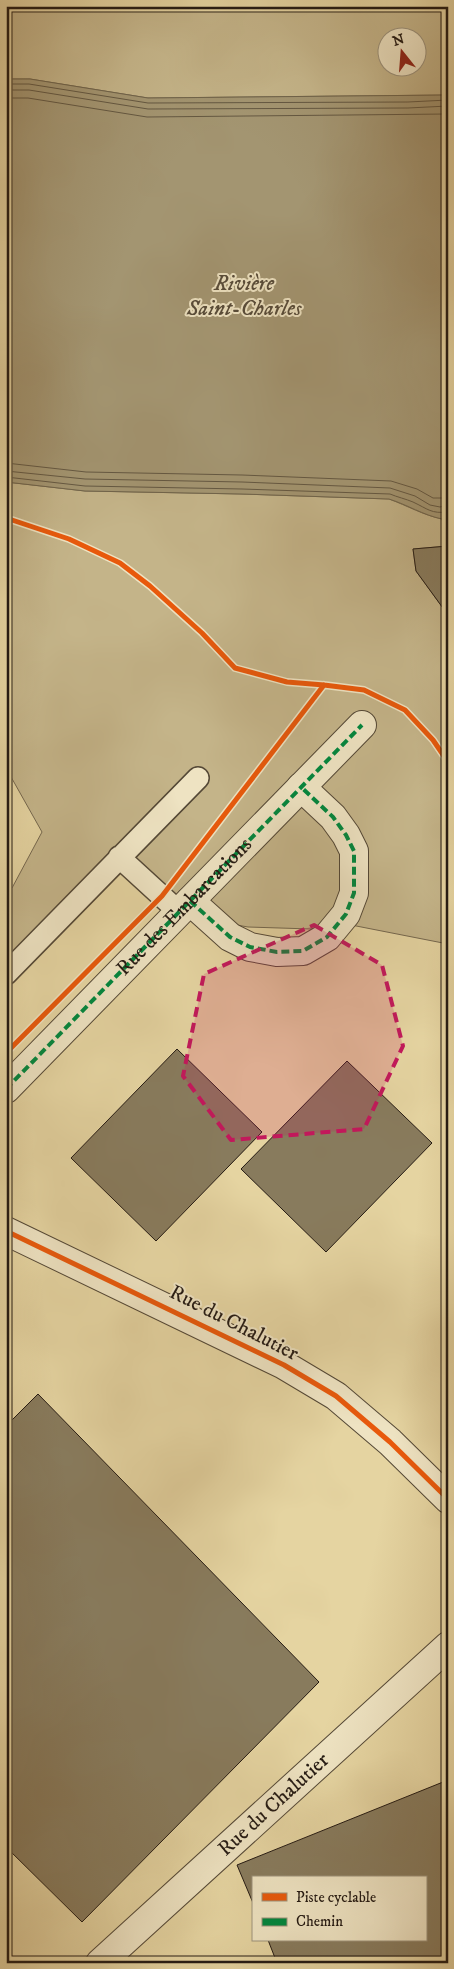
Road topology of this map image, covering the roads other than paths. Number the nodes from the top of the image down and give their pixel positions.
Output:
1 (362, 725) dead end
2 (198, 778) dead end
3 (301, 787) junction
4 (119, 857) junction
5 (184, 907) junction
6 (6, 974) edge
7 (6, 1089) edge
8 (6, 1231) edge
9 (448, 1499) edge
10 (448, 1646) edge
11 (100, 1963) edge

1 - 3 street, Rue des Embarcations
2 - 4 lane
3 - 5 street, Rue des Embarcations
3 - 5 street
4 - 5 lane
4 - 6 lane
5 - 7 street, Rue des Embarcations
8 - 9 street, Rue du Chalutier
10 - 11 street, Rue du Chalutier

